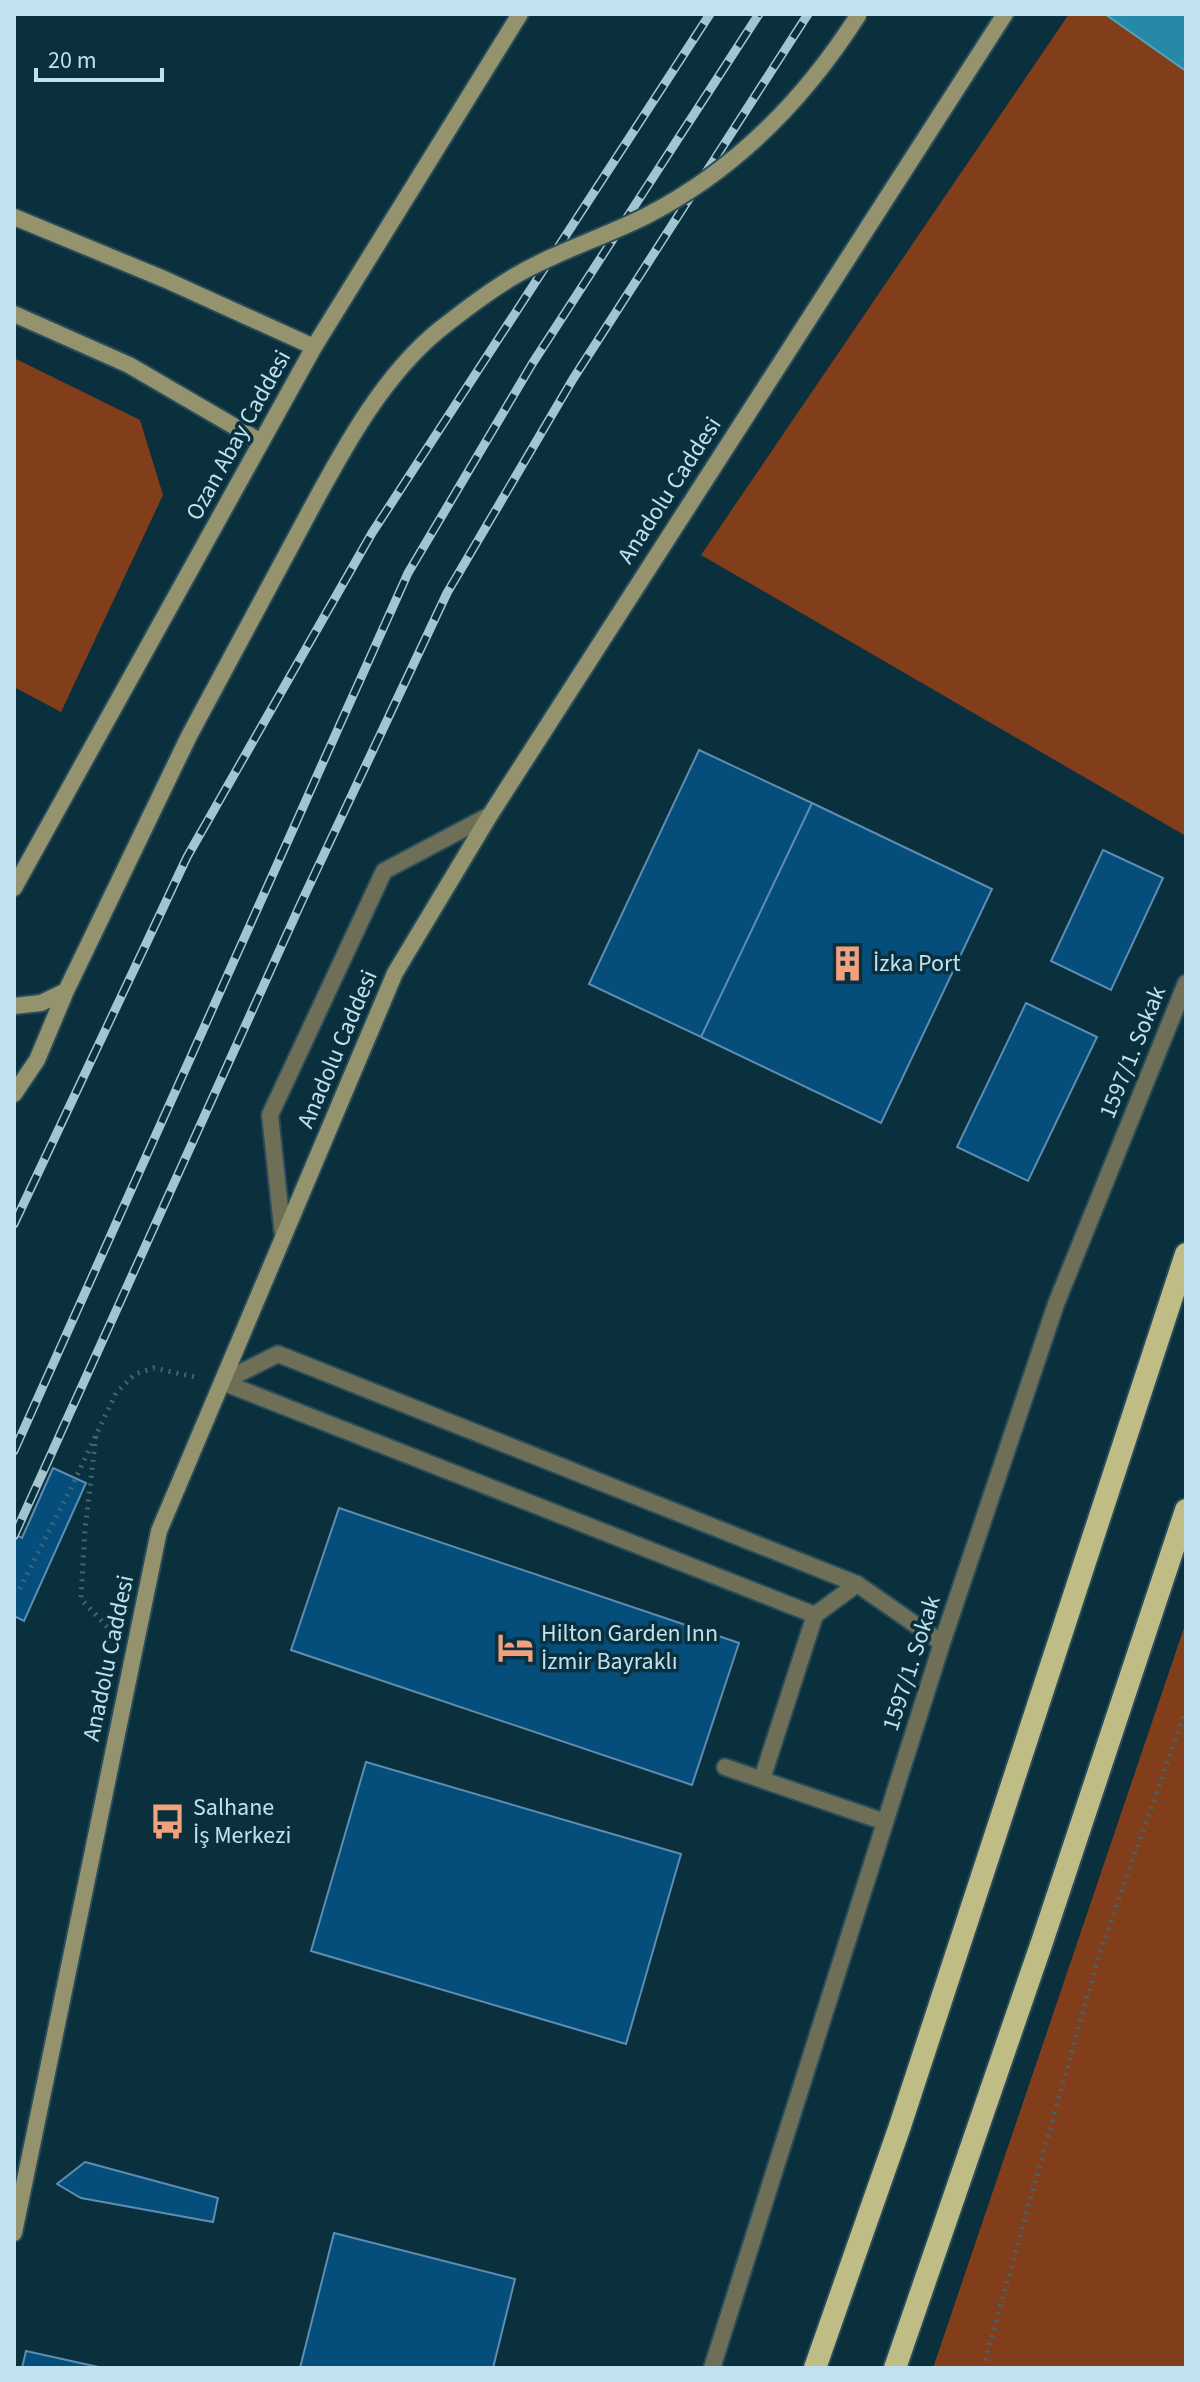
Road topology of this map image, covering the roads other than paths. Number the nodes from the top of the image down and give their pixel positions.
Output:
1 (520, 14) edge
2 (859, 14) edge
3 (1005, 14) edge
4 (14, 217) edge
5 (14, 314) edge
6 (314, 347) junction
7 (261, 442) junction
8 (490, 815) junction
9 (14, 888) edge
10 (1186, 983) edge
11 (66, 991) junction
12 (14, 1006) edge
13 (14, 1094) edge
14 (283, 1236) junction
15 (1186, 1254) edge
16 (222, 1382) junction
17 (1186, 1510) edge
18 (857, 1584) junction
19 (815, 1615) junction
20 (942, 1643) junction
21 (725, 1767) dead end
22 (762, 1779) junction
23 (885, 1822) junction
24 (14, 2233) edge
25 (712, 2368) edge
26 (815, 2368) edge
27 (895, 2368) edge

1 - 6 main road, Ozan Abay Caddesi
2 - 11 main road, bridge
3 - 8 main road, Anadolu Caddesi
4 - 6 main road
5 - 7 main road
6 - 7 main road, Ozan Abay Caddesi
7 - 9 main road, Ozan Abay Caddesi
8 - 14 main road, Anadolu Caddesi
8 - 14 street
10 - 20 street, 1597/1. Sokak
11 - 12 main road
11 - 13 main road
14 - 16 main road, Anadolu Caddesi
15 - 26 highway
16 - 18 street
16 - 19 street
16 - 24 main road, Anadolu Caddesi
17 - 27 highway
18 - 19 street
18 - 20 street
19 - 22 street
20 - 23 street, 1597/1. Sokak
21 - 22 street
22 - 23 street
23 - 25 street, 1597/1. Sokak

